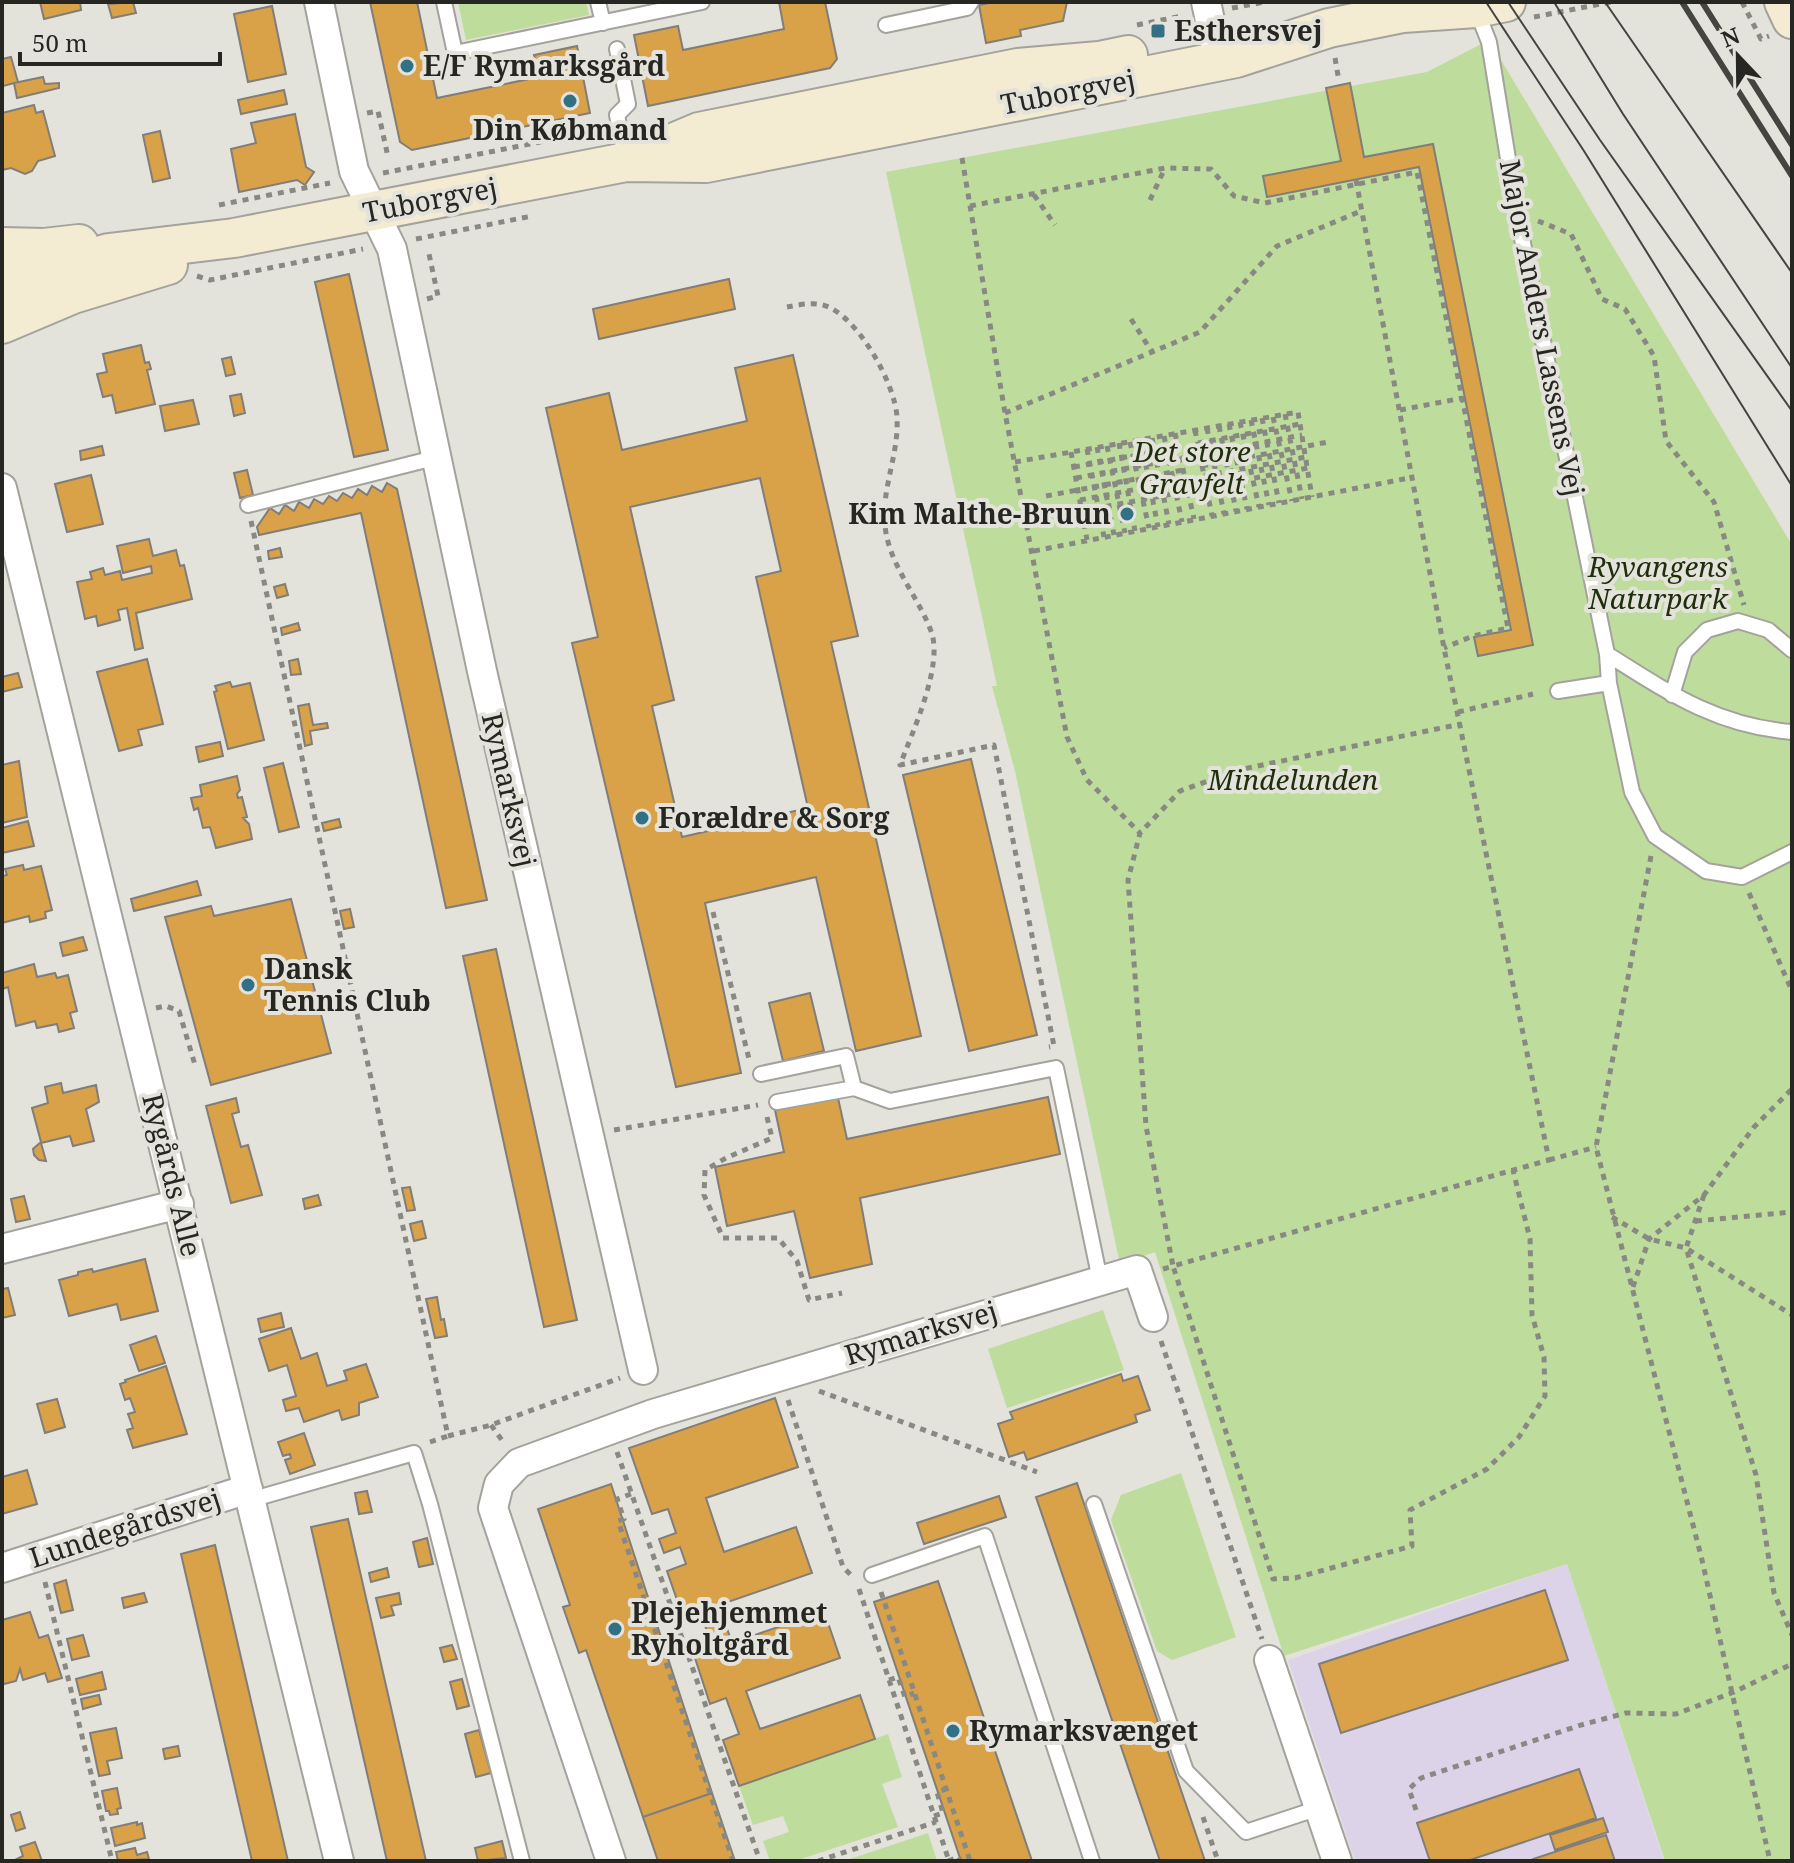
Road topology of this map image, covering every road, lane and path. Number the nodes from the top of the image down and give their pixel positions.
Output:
1 (319, 2) edge
2 (444, 2) edge
3 (598, 2) edge
4 (702, 2) edge
5 (971, 2) edge
6 (1206, 2) edge
7 (1360, 2) edge
8 (1742, 2) edge
9 (1784, 2) edge
10 (1485, 4) edge
11 (1792, 19) edge
12 (1752, 22) dead end
13 (603, 23) junction
14 (886, 25) dead end
15 (617, 49) dead end
16 (1216, 50) junction
17 (379, 119) dead end
18 (388, 157) dead end
19 (962, 158) dead end
20 (626, 162) junction
21 (1165, 168) junction
22 (1357, 183) junction
23 (1034, 195) junction
24 (1150, 200) dead end
25 (970, 206) junction
26 (373, 211) junction
27 (1361, 211) junction
28 (1517, 214) junction
29 (1055, 225) dead end
30 (234, 238) junction
31 (2, 247) edge
32 (429, 254) dead end
33 (436, 288) dead end
34 (787, 307) dead end
35 (4, 312) edge
36 (1131, 319) dead end
37 (1153, 352) junction
38 (1463, 398) junction
39 (1400, 410) junction
40 (1005, 413) junction
41 (1285, 414) junction
42 (1273, 417) junction
43 (1262, 418) junction
44 (1251, 420) junction
45 (1240, 422) junction
46 (1229, 424) junction
47 (1300, 424) junction
48 (1219, 426) junction
49 (1287, 426) junction
50 (1207, 428) junction
51 (1275, 428) junction
52 (1195, 430) junction
53 (1264, 430) junction
54 (1253, 432) junction
55 (1175, 433) junction
56 (1243, 434) junction
57 (1302, 435) junction
58 (1164, 436) junction
59 (1232, 436) junction
60 (1152, 438) junction
61 (1289, 438) junction
62 (1222, 439) junction
63 (1141, 440) junction
64 (1278, 440) junction
65 (1209, 441) junction
66 (1130, 442) junction
67 (1267, 442) junction
68 (1328, 442) dead end
69 (1119, 443) junction
70 (1198, 443) junction
71 (1256, 444) junction
72 (1107, 446) junction
73 (1245, 446) junction
74 (1304, 446) junction
75 (1097, 447) junction
76 (1178, 447) junction
77 (1234, 448) junction
78 (1087, 449) junction
79 (1292, 449) junction
80 (1167, 450) junction
81 (1224, 450) junction
82 (1280, 451) junction
83 (1071, 452) junction
84 (1155, 452) junction
85 (1211, 452) junction
86 (1269, 453) junction
87 (1143, 454) junction
88 (1200, 454) junction
89 (1258, 455) junction
90 (1133, 456) junction
91 (438, 457) junction
92 (1248, 457) junction
93 (1306, 457) junction
94 (1122, 458) junction
95 (1181, 459) junction
96 (1236, 459) junction
97 (1110, 460) junction
98 (1294, 460) junction
99 (1169, 461) junction
100 (1226, 461) junction
101 (1283, 461) junction
102 (1015, 462) junction
103 (1099, 462) junction
104 (1157, 463) junction
105 (1214, 463) junction
106 (1090, 464) junction
107 (1271, 464) junction
108 (1146, 465) junction
109 (1202, 466) junction
110 (1261, 466) junction
111 (1074, 467) junction
112 (1135, 467) junction
113 (1250, 467) junction
114 (1308, 468) junction
115 (1124, 469) junction
116 (1183, 470) junction
117 (1239, 470) junction
118 (1296, 470) junction
119 (1112, 471) junction
120 (1228, 471) junction
121 (1171, 472) junction
122 (1285, 472) junction
123 (1102, 473) junction
124 (1216, 473) junction
125 (1159, 474) junction
126 (1092, 475) junction
127 (1274, 475) junction
128 (1148, 476) junction
129 (1204, 476) junction
130 (1263, 477) junction
131 (1414, 477) junction
132 (1076, 478) junction
133 (1138, 478) junction
134 (1252, 478) junction
135 (1126, 480) junction
136 (1185, 480) junction
137 (1241, 481) junction
138 (1115, 482) junction
139 (1174, 482) junction
140 (1230, 483) junction
141 (1104, 484) junction
142 (1161, 484) junction
143 (1218, 485) junction
144 (1094, 486) junction
145 (1150, 487) junction
146 (1207, 487) junction
147 (2, 488) edge
148 (1140, 488) junction
149 (1078, 489) junction
150 (1128, 491) junction
151 (1188, 491) junction
152 (1117, 493) junction
153 (1176, 493) junction
154 (1106, 495) junction
155 (1046, 496) dead end
156 (1163, 496) junction
157 (1096, 497) junction
158 (1312, 497) junction
159 (1152, 498) junction
160 (1302, 499) junction
161 (1080, 500) junction
162 (1142, 500) junction
163 (1292, 501) junction
164 (1130, 502) junction
165 (1279, 503) junction
166 (1119, 504) junction
167 (248, 505) joint
168 (1269, 505) junction
169 (1108, 506) junction
170 (1259, 507) junction
171 (1099, 508) junction
172 (1247, 509) junction
173 (1082, 511) junction
174 (1236, 511) junction
175 (1224, 514) junction
176 (1212, 516) junction
177 (1194, 519) junction
178 (1182, 522) junction
179 (1169, 524) junction
180 (1158, 527) junction
181 (1149, 528) junction
182 (1135, 531) junction
183 (1125, 533) junction
184 (1114, 535) junction
185 (1104, 537) junction
186 (1087, 540) junction
187 (1033, 551) junction
188 (1750, 625) junction
189 (1444, 648) junction
190 (1792, 650) edge
191 (1607, 654) junction
192 (1609, 683) junction
193 (1558, 691) dead end
194 (1533, 694) dead end
195 (1672, 695) junction
196 (1458, 712) junction
197 (1461, 724) junction
198 (1792, 732) edge
199 (1140, 833) junction
200 (1655, 836) junction
201 (1792, 852) edge
202 (1742, 877) junction
203 (713, 912) dead end
204 (1792, 991) edge
205 (132, 1014) junction
206 (1041, 1049) dead end
207 (195, 1065) dead end
208 (761, 1074) joint
209 (854, 1088) junction
210 (1792, 1089) edge
211 (770, 1103) junction
212 (590, 1134) junction
213 (1596, 1147) junction
214 (1549, 1160) junction
215 (1513, 1170) junction
216 (1704, 1195) junction
217 (179, 1204) junction
218 (1792, 1212) edge
219 (1612, 1217) junction
220 (1696, 1221) junction
221 (1649, 1239) junction
222 (1686, 1248) junction
223 (2, 1249) edge
224 (1173, 1266) junction
225 (1100, 1280) junction
226 (1632, 1289) junction
227 (842, 1293) dead end
228 (1792, 1315) edge
229 (1153, 1317) joint
230 (643, 1370) joint
231 (790, 1373) junction
232 (610, 1432) junction
233 (1037, 1472) dead end
234 (249, 1494) junction
235 (631, 1494) junction
236 (1094, 1504) dead end
237 (38, 1556) junction
238 (2, 1568) edge
239 (872, 1575) joint
240 (857, 1581) junction
241 (881, 1591) dead end
242 (1792, 1635) edge
243 (1269, 1660) joint
244 (1792, 1664) edge
245 (889, 1680) junction
246 (1734, 1692) junction
247 (914, 1693) junction
248 (946, 1789) junction
249 (1319, 1808) junction
250 (1416, 1810) dead end
251 (935, 1819) junction
252 (112, 1861) edge
253 (339, 1861) edge
254 (522, 1861) edge
255 (611, 1861) edge
256 (733, 1861) edge
257 (760, 1861) edge
258 (818, 1861) edge
259 (948, 1861) edge
260 (960, 1861) edge
261 (970, 1861) edge
262 (1092, 1861) edge
263 (1337, 1861) edge
264 (1770, 1861) edge

1 - 26 street, Rymarksvej
2 - 13 lane
3 - 13 lane
4 - 13 lane
5 - 14 lane
6 - 16 street
7 - 16 street, Tuborgvej
8 - 12 path
9 - 11 street
10 - 16 street, Tuborgvej
10 - 28 lane, Major Anders Lassens Vej
15 - 20 lane
16 - 20 street, Tuborgvej
17 - 18 path
19 - 25 path
20 - 26 street, Tuborgvej
21 - 22 path
21 - 23 path
21 - 24 path
22 - 27 path
22 - 38 path
23 - 25 path
23 - 29 path
25 - 40 path
26 - 30 street, Tuborgvej
26 - 91 street, Rymarksvej
27 - 37 path
27 - 39 path
28 - 188 path
28 - 191 lane, Major Anders Lassens Vej
30 - 31 street
30 - 35 street, Tuborgvej
32 - 33 path
34 - 206 path
36 - 37 path
37 - 40 path
38 - 39 path
38 - 189 path
39 - 131 path
40 - 102 path
41 - 42 path
41 - 47 path
41 - 49 path
42 - 43 path
42 - 51 path
43 - 44 path
43 - 53 path
44 - 45 path
44 - 54 path
45 - 46 path
45 - 56 path
46 - 48 path
46 - 59 path
47 - 49 path
47 - 57 path
48 - 50 path
48 - 62 path
49 - 51 path
49 - 61 path
50 - 52 path
50 - 65 path
51 - 53 path
51 - 64 path
52 - 55 path
52 - 70 path
53 - 54 path
53 - 67 path
54 - 56 path
54 - 71 path
55 - 58 path
55 - 76 path
56 - 59 path
56 - 73 path
57 - 61 path
57 - 74 path
58 - 60 path
58 - 80 path
59 - 62 path
59 - 77 path
60 - 63 path
60 - 84 path
61 - 64 path
61 - 79 path
62 - 65 path
62 - 81 path
63 - 66 path
63 - 87 path
64 - 67 path
64 - 82 path
65 - 70 path
65 - 85 path
66 - 69 path
66 - 90 path
67 - 71 path
67 - 86 path
68 - 74 path
69 - 72 path
69 - 94 path
70 - 88 path
71 - 73 path
71 - 89 path
72 - 75 path
72 - 97 path
73 - 77 path
73 - 92 path
74 - 79 path
74 - 93 path
75 - 78 path
75 - 103 path
76 - 80 path
76 - 95 path
77 - 81 path
77 - 96 path
78 - 83 path
78 - 106 path
79 - 82 path
79 - 98 path
80 - 84 path
80 - 99 path
81 - 85 path
81 - 100 path
82 - 86 path
82 - 101 path
83 - 102 path
83 - 111 path
84 - 87 path
84 - 104 path
85 - 88 path
85 - 105 path
86 - 89 path
86 - 107 path
87 - 90 path
87 - 108 path
88 - 95 path
88 - 109 path
89 - 92 path
89 - 110 path
90 - 94 path
90 - 112 path
91 - 167 lane
91 - 212 street, Rymarksvej
92 - 96 path
92 - 113 path
93 - 98 path
93 - 114 path
94 - 97 path
94 - 115 path
95 - 99 path
95 - 116 path
96 - 100 path
96 - 117 path
97 - 103 path
97 - 119 path
98 - 101 path
98 - 118 path
99 - 104 path
99 - 121 path
100 - 105 path
100 - 120 path
101 - 107 path
101 - 122 path
102 - 187 path
103 - 106 path
103 - 123 path
104 - 108 path
104 - 125 path
105 - 109 path
105 - 124 path
106 - 111 path
106 - 126 path
107 - 110 path
107 - 127 path
108 - 112 path
108 - 128 path
109 - 129 path
110 - 113 path
110 - 130 path
111 - 132 path
112 - 115 path
112 - 133 path
113 - 117 path
113 - 134 path
114 - 118 path
114 - 158 path
115 - 119 path
115 - 135 path
116 - 121 path
116 - 136 path
117 - 120 path
117 - 137 path
118 - 122 path
118 - 160 path
119 - 123 path
119 - 138 path
120 - 124 path
120 - 140 path
121 - 125 path
121 - 139 path
122 - 127 path
122 - 163 path
123 - 126 path
123 - 141 path
124 - 129 path
124 - 143 path
125 - 128 path
125 - 142 path
126 - 132 path
126 - 144 path
127 - 130 path
127 - 165 path
128 - 133 path
128 - 145 path
129 - 146 path
130 - 134 path
130 - 168 path
131 - 158 path
131 - 189 path
132 - 149 path
133 - 135 path
133 - 148 path
134 - 137 path
134 - 170 path
135 - 138 path
135 - 150 path
136 - 139 path
136 - 151 path
137 - 140 path
137 - 172 path
138 - 141 path
138 - 152 path
139 - 142 path
139 - 153 path
140 - 143 path
140 - 174 path
141 - 144 path
141 - 154 path
142 - 145 path
142 - 156 path
143 - 146 path
143 - 175 path
144 - 149 path
144 - 157 path
145 - 148 path
145 - 159 path
146 - 176 path
147 - 205 street, Rygårds Alle
148 - 150 path
148 - 162 path
149 - 155 path
149 - 161 path
150 - 152 path
150 - 164 path
151 - 153 path
151 - 177 path
152 - 154 path
152 - 166 path
153 - 156 path
153 - 178 path
154 - 157 path
154 - 169 path
156 - 159 path
156 - 179 path
157 - 161 path
157 - 171 path
158 - 160 path
159 - 162 path
159 - 180 path
160 - 163 path
161 - 173 path
162 - 164 path
162 - 181 path
163 - 165 path
164 - 166 path
164 - 182 path
165 - 168 path
166 - 169 path
166 - 183 path
167 - 230 path
168 - 170 path
169 - 171 path
169 - 184 path
170 - 172 path
171 - 173 path
171 - 185 path
172 - 174 path
173 - 186 path
174 - 175 path
175 - 176 path
176 - 177 path
177 - 178 path
178 - 179 path
179 - 180 path
180 - 181 path
181 - 182 path
182 - 183 path
183 - 184 path
184 - 185 path
185 - 186 path
186 - 187 path
187 - 199 path
188 - 190 lane
188 - 195 lane
189 - 196 path
191 - 192 lane, Major Anders Lassens Vej
191 - 195 lane
192 - 193 lane
192 - 200 lane, Major Anders Lassens Vej
194 - 196 path
195 - 198 lane
196 - 197 path
197 - 199 path
197 - 214 path
199 - 224 path
200 - 202 lane, Major Anders Lassens Vej
200 - 213 path
201 - 202 lane
202 - 204 path
203 - 208 path
205 - 207 path
205 - 217 street, Rygårds Alle
208 - 209 lane
209 - 211 lane
209 - 225 lane
210 - 216 path
211 - 212 path
211 - 227 path
212 - 230 street, Rymarksvej
213 - 214 path
213 - 219 path
214 - 215 path
215 - 224 path
215 - 224 path
216 - 220 path
216 - 221 path
217 - 223 street
217 - 234 street, Rygårds Alle
218 - 220 path
219 - 221 path
219 - 226 path
220 - 222 path
221 - 222 path
221 - 226 path
222 - 228 path
222 - 242 path
225 - 229 street, Rymarksvej
225 - 231 street, Rymarksvej
226 - 246 path
229 - 243 path
231 - 232 street, Rymarksvej
231 - 233 path
231 - 240 path
232 - 235 path
232 - 255 street, Rymarksvej
234 - 237 street, Lundegårdsvej
234 - 253 street, Rygårds Alle
234 - 254 lane
235 - 256 path
235 - 257 path
236 - 249 lane
237 - 238 street, Lundegårdsvej
237 - 252 path
239 - 240 path
239 - 262 lane
240 - 245 path
241 - 247 path
243 - 249 street
244 - 246 path
245 - 247 path
245 - 251 path
246 - 250 path
246 - 264 path
247 - 248 path
248 - 251 path
248 - 261 path
249 - 263 street
251 - 258 path
251 - 259 path
259 - 260 path

